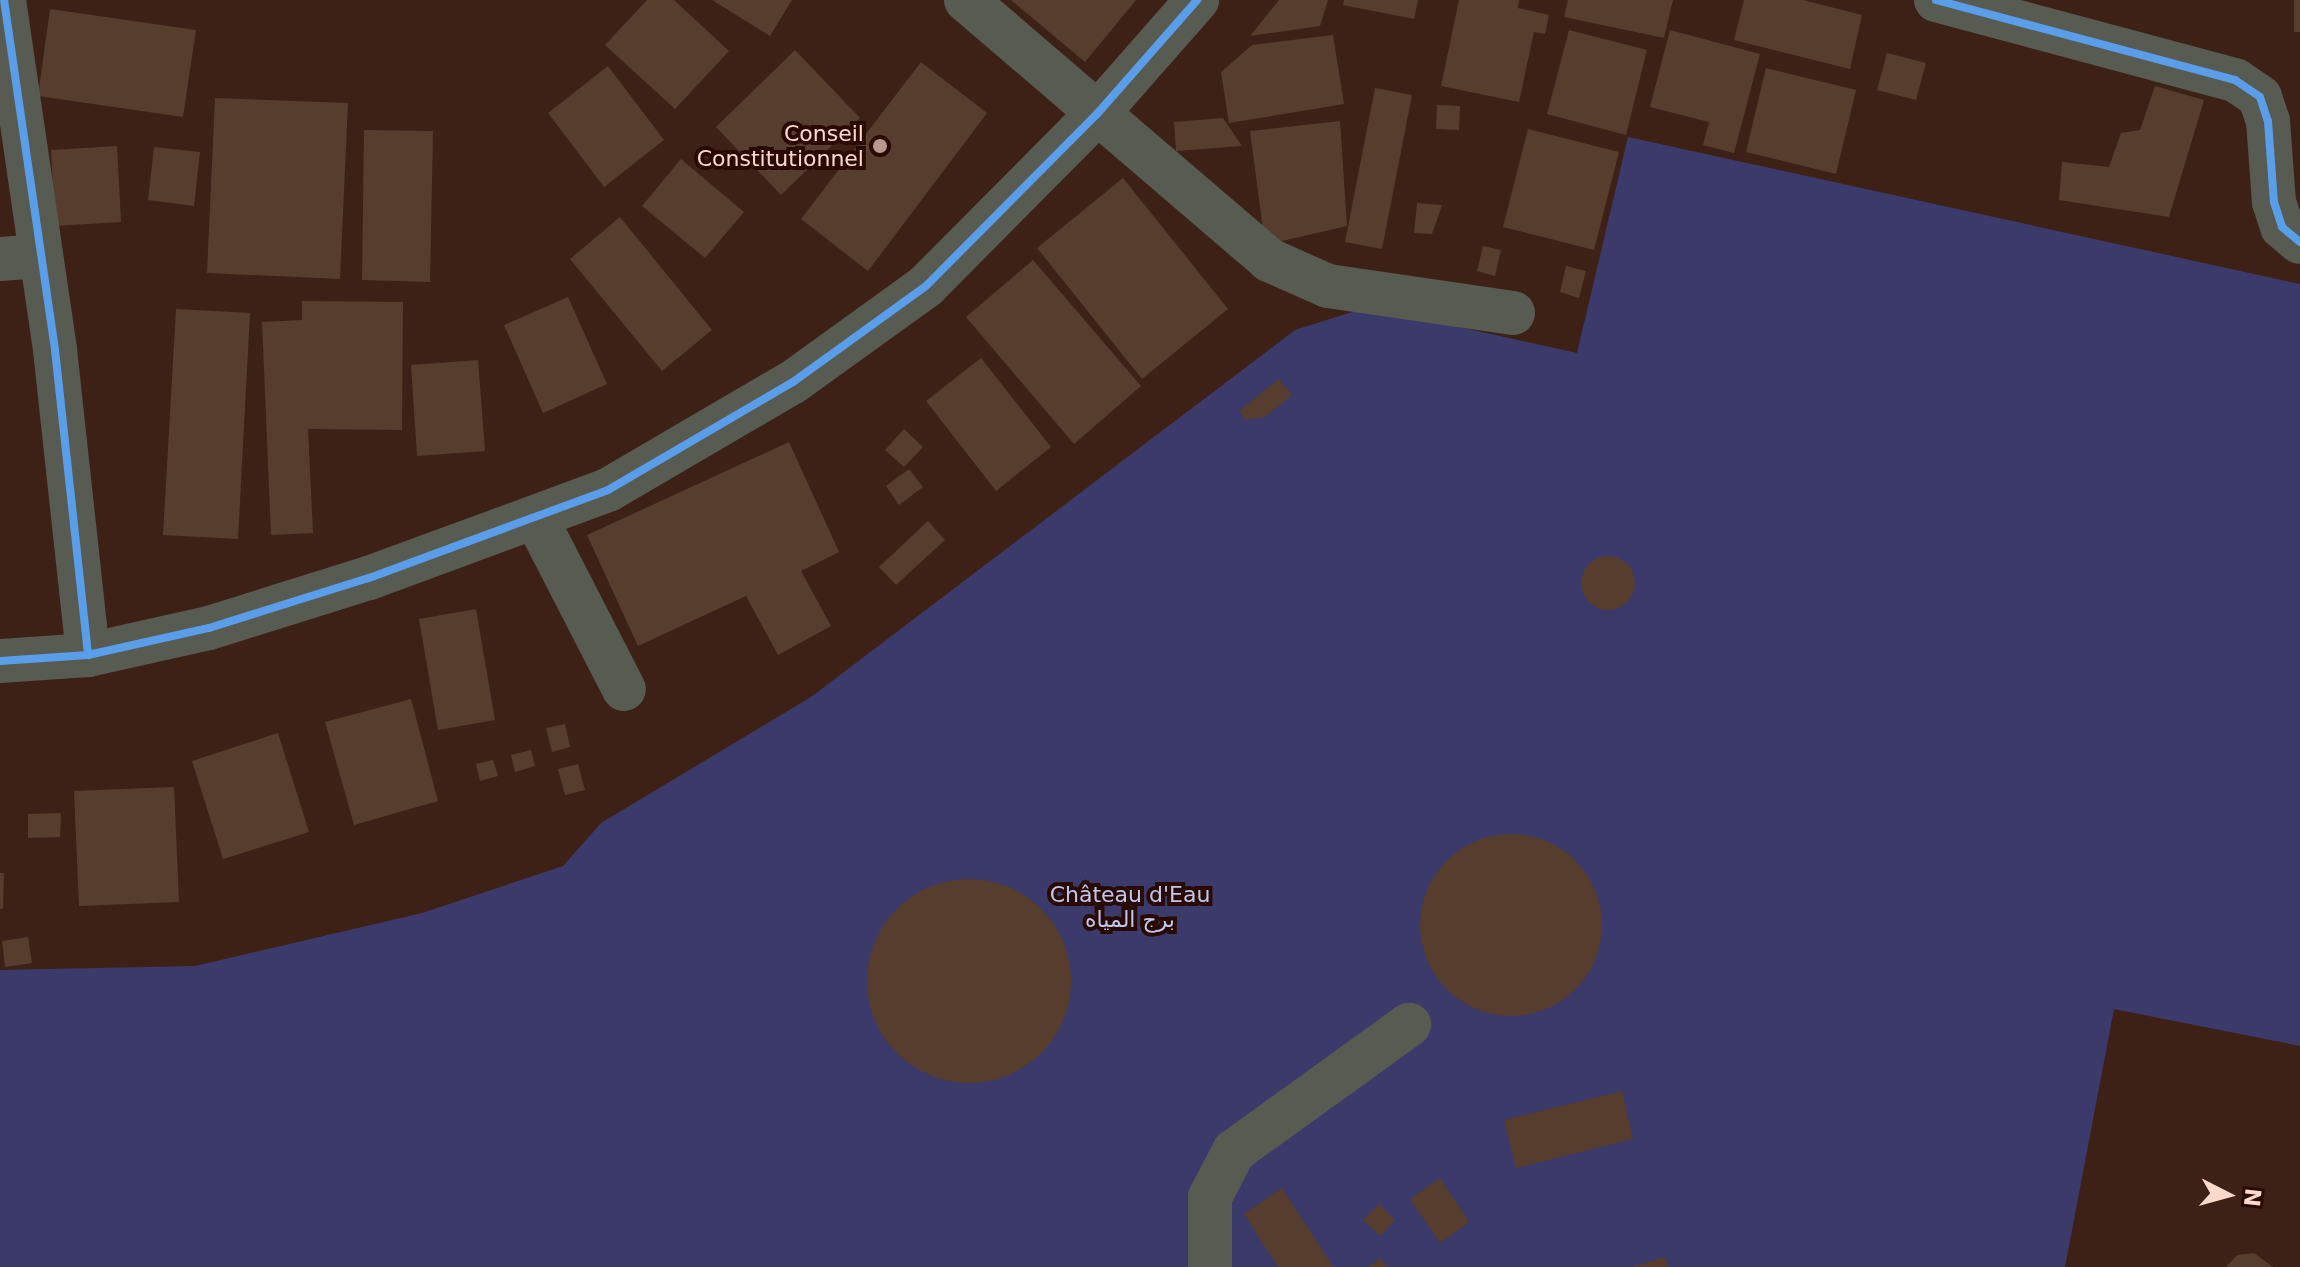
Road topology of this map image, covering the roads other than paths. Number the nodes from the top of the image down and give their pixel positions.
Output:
1 (4, 0) edge
2 (966, 0) edge
3 (1197, 0) edge
4 (1936, 0) edge
5 (1097, 114) junction
6 (2300, 242) edge
7 (20, 258) edge
8 (1513, 313) dead end
9 (537, 520) junction
10 (88, 655) junction
11 (0, 661) edge
12 (624, 689) dead end
13 (1409, 1025) dead end
14 (1210, 1267) edge

1 - 7 street
2 - 5 street
3 - 5 street
4 - 6 street
5 - 8 street
5 - 9 street
7 - 10 street
9 - 10 street
9 - 12 street
10 - 11 street
13 - 14 street

